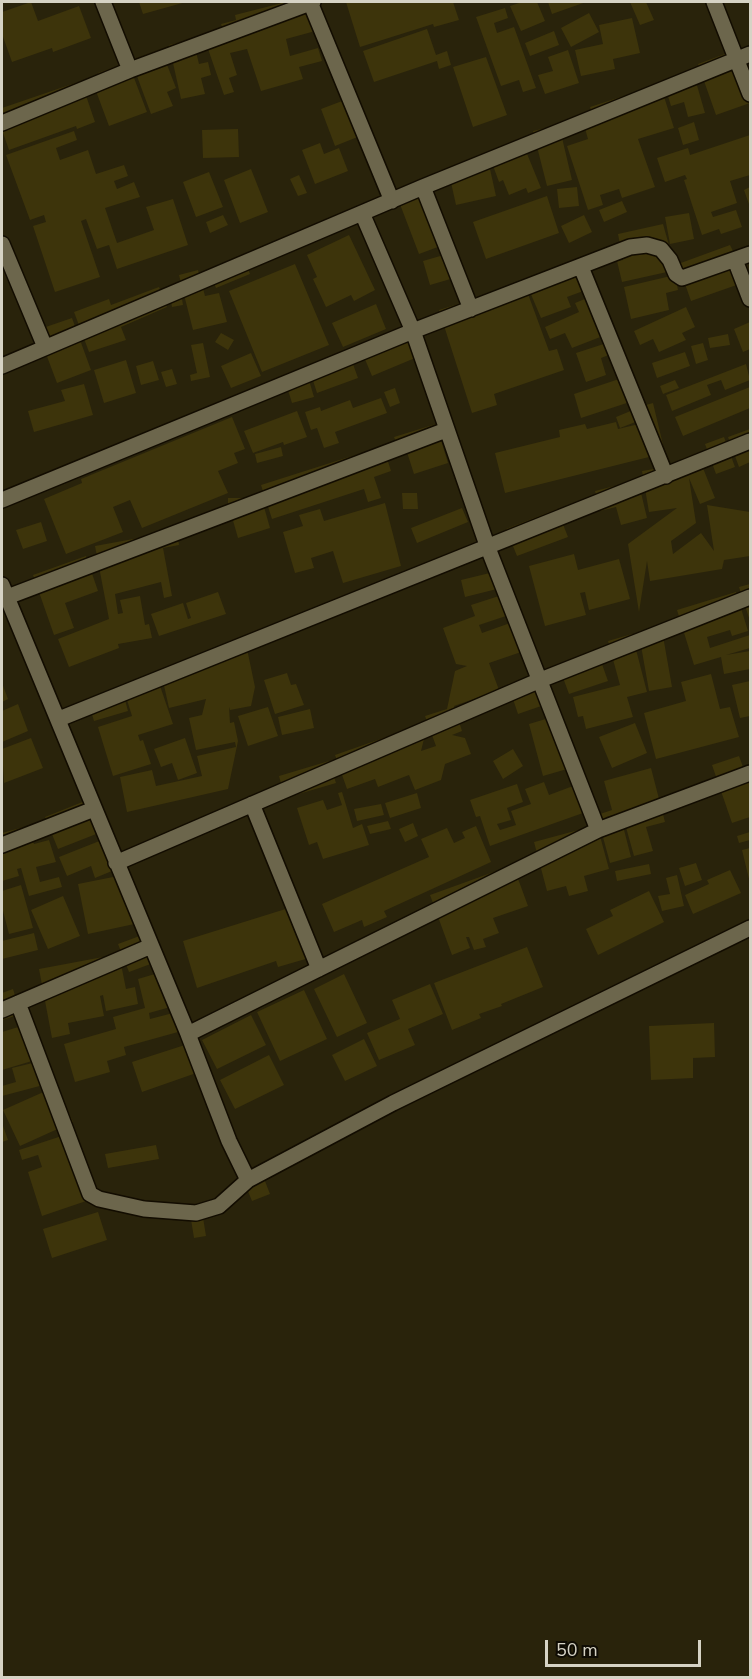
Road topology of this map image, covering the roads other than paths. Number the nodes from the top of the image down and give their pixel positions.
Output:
1 (103, 2) edge
2 (311, 2) edge
3 (714, 2) edge
4 (743, 57) edge
5 (130, 70) junction
6 (750, 94) edge
7 (2, 123) edge
8 (423, 187) junction
9 (392, 201) junction
10 (362, 213) junction
11 (2, 243) edge
12 (750, 254) edge
13 (735, 260) junction
14 (581, 267) junction
15 (750, 299) edge
16 (471, 309) junction
17 (413, 331) junction
18 (45, 347) junction
19 (2, 366) edge
20 (446, 430) junction
21 (750, 441) edge
22 (666, 476) junction
23 (2, 500) edge
24 (488, 548) junction
25 (3, 594) edge
26 (750, 597) edge
27 (538, 681) junction
28 (58, 719) junction
29 (750, 773) edge
30 (252, 804) junction
31 (94, 809) junction
32 (598, 830) junction
33 (2, 845) edge
34 (116, 863) junction
35 (750, 928) edge
36 (151, 946) junction
37 (319, 969) junction
38 (18, 1003) junction
39 (2, 1010) edge
40 (188, 1034) junction
41 (248, 1180) junction

1 - 5 street
2 - 5 street
2 - 9 street
3 - 4 street
4 - 6 street
4 - 8 street
5 - 7 street
8 - 9 street
8 - 16 street
9 - 10 street
10 - 17 street
10 - 18 street
11 - 18 street
12 - 13 street
13 - 14 street
13 - 15 street
14 - 16 street
14 - 22 street
16 - 17 street
17 - 20 street
17 - 23 street
18 - 19 street
20 - 24 street
20 - 25 street
21 - 22 street
22 - 24 street
24 - 27 street
24 - 28 street
25 - 28 street
26 - 27 street
27 - 30 street
27 - 32 street
28 - 31 street
29 - 32 street
30 - 34 street
30 - 37 street
31 - 33 street
31 - 34 street
32 - 37 street
34 - 36 street
35 - 41 street
36 - 38 street
36 - 40 street
37 - 40 street
38 - 39 street
38 - 41 street
40 - 41 street

